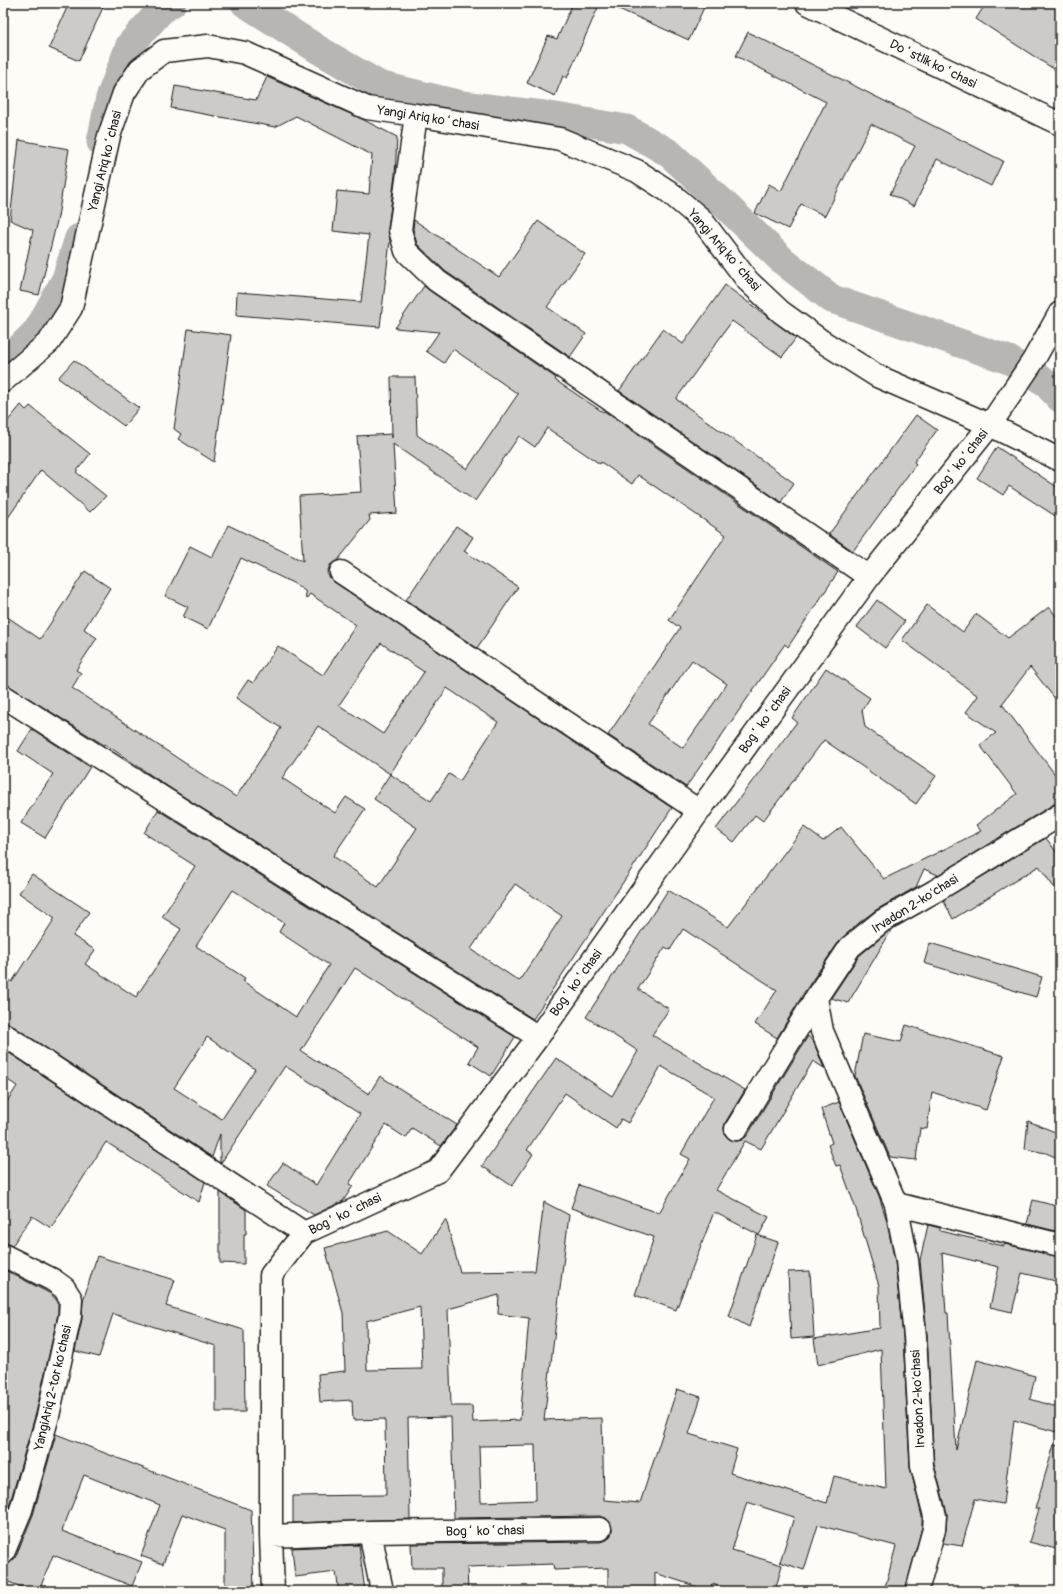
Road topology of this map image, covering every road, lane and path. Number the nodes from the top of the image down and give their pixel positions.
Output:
1 (807, 3) edge
2 (416, 115) junction
3 (1060, 124) edge
4 (1060, 313) edge
5 (3, 381) edge
6 (990, 425) junction
7 (1060, 460) edge
8 (341, 572) dead end
9 (869, 577) junction
10 (3, 696) edge
11 (699, 811) junction
12 (1060, 815) edge
13 (816, 998) junction
14 (3, 1034) edge
15 (538, 1037) junction
16 (736, 1129) dead end
17 (896, 1204) junction
18 (304, 1233) junction
19 (1060, 1245) edge
20 (3, 1255) edge
21 (600, 1529) dead end
22 (370, 1532) junction
23 (271, 1536) junction
24 (3, 1553) edge
25 (273, 1591) edge
26 (382, 1591) edge
27 (917, 1591) edge

1 - 3 street, Doʻstlik koʻchasi
2 - 5 street, Yangi Ariq koʻchasi
2 - 6 street, Yangi Ariq koʻchasi
2 - 9 street
4 - 6 street, Bogʻ koʻchasi
6 - 7 street, Bogʻ koʻchasi
6 - 9 street, Bogʻ koʻchasi
8 - 11 street
9 - 11 street, Bogʻ koʻchasi
10 - 15 street
11 - 15 street, Bogʻ koʻchasi
12 - 13 street, Irvadon 2-koʼchasi
13 - 16 street
13 - 17 street, Irvadon 2-koʼchasi
14 - 18 street
15 - 18 street, Bogʻ koʻchasi
17 - 19 street
17 - 27 street, Irvadon 2-koʼchasi
18 - 23 street, Bogʻ koʻchasi
20 - 24 street, YangiАriq 2-tor koʼchasi
21 - 22 street, Bogʻ koʻchasi
22 - 23 street, Bogʻ koʻchasi
22 - 26 street
23 - 25 street, Bogʻ koʻchasi

